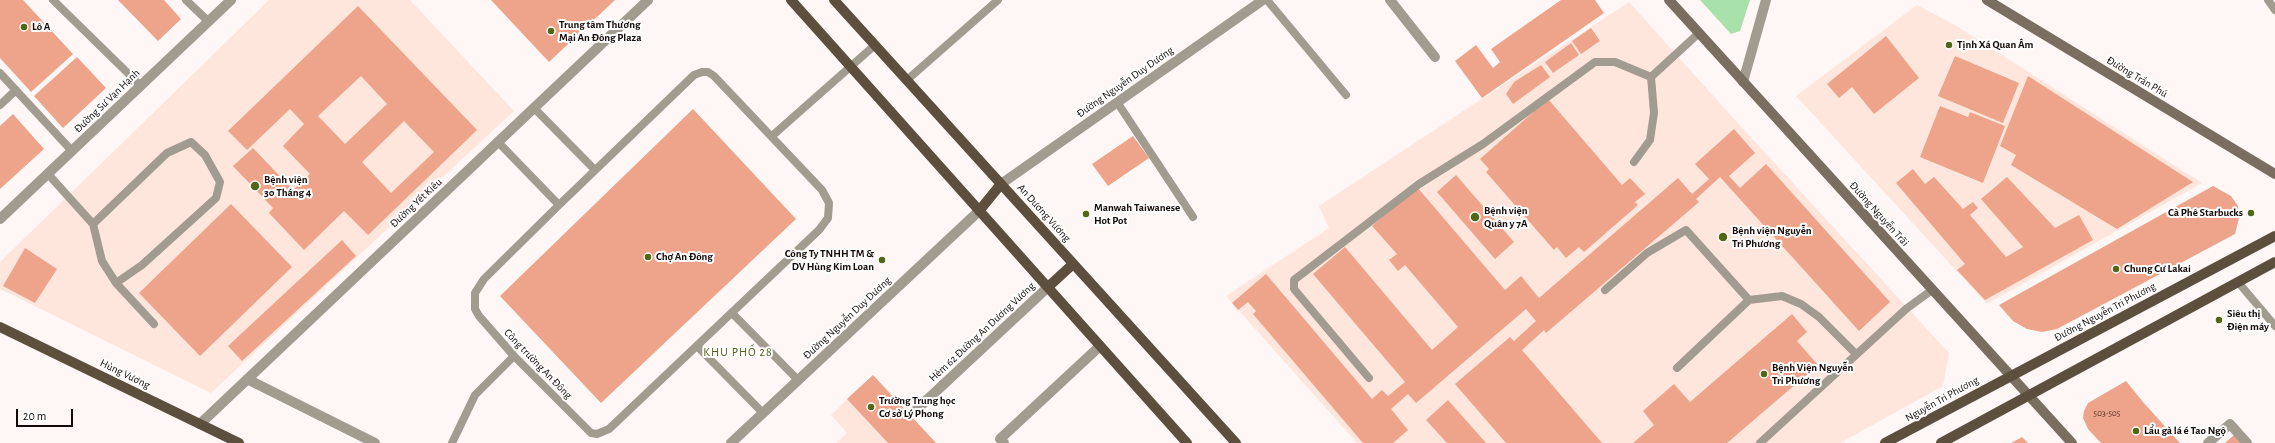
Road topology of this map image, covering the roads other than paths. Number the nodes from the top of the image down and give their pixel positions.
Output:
1 (53, 0) edge
2 (186, 0) edge
3 (231, 0) edge
4 (648, 0) edge
5 (791, 0) edge
6 (834, 0) edge
7 (998, 0) edge
8 (1263, 0) edge
9 (1267, 0) edge
10 (1390, 0) edge
11 (1669, 0) edge
12 (1766, 0) edge
13 (1987, 0) edge
14 (2268, 0) edge
15 (2275, 10) edge
16 (208, 21) junction
17 (1699, 33) junction
18 (875, 45) junction
19 (1435, 57) dead end
20 (850, 66) junction
21 (0, 73) edge
22 (1651, 77) junction
23 (907, 80) junction
24 (1743, 82) junction
25 (140, 86) junction
26 (16, 90) junction
27 (1346, 95) dead end
28 (1117, 102) junction
29 (0, 105) edge
30 (534, 108) junction
31 (772, 136) junction
32 (498, 142) junction
33 (72, 151) junction
34 (1634, 162) dead end
35 (595, 170) junction
36 (48, 174) junction
37 (2275, 174) edge
38 (1001, 184) junction
39 (559, 205) junction
40 (980, 211) junction
41 (1193, 217) dead end
42 (0, 219) edge
43 (93, 224) junction
44 (2275, 236) edge
45 (2275, 262) edge
46 (1073, 264) junction
47 (2238, 282) junction
48 (116, 283) junction
49 (1048, 286) junction
50 (1605, 290) dead end
51 (1932, 290) junction
52 (1749, 300) junction
53 (732, 313) junction
54 (154, 324) dead end
55 (2275, 326) edge
56 (0, 327) edge
57 (697, 346) junction
58 (1100, 346) junction
59 (1856, 354) junction
60 (514, 356) junction
61 (1677, 368) dead end
62 (2010, 375) junction
63 (1369, 378) dead end
64 (247, 379) junction
65 (798, 380) junction
66 (2030, 396) junction
67 (915, 411) dead end
68 (763, 413) junction
69 (200, 424) junction
70 (239, 443) edge
71 (375, 443) edge
72 (452, 443) edge
73 (731, 443) edge
74 (1004, 443) edge
75 (1187, 443) edge
76 (1236, 443) edge
77 (1760, 443) edge
78 (1885, 443) edge
79 (1941, 443) edge
80 (2072, 443) edge
81 (2208, 443) edge
82 (2247, 443) edge

1 - 25 lane
2 - 16 lane
3 - 16 street, Đường Sư Vạn Hạnh
4 - 30 street, Đường Yết Kiêu
5 - 20 main road
6 - 18 main road, An Dương Vương
7 - 23 lane
8 - 28 street, Đường Nguyễn Duy Dương
9 - 27 lane
10 - 19 street
11 - 17 main road, Đường Nguyễn Trãi
12 - 24 street
13 - 37 main road, Đường Trần Phú
14 - 15 lane
16 - 25 street, Đường Sư Vạn Hạnh
17 - 22 lane
17 - 24 main road, Đường Nguyễn Trãi
18 - 20 lane
18 - 23 main road, An Dương Vương
20 - 31 lane
20 - 40 main road
21 - 26 lane
22 - 34 lane
22 - 63 lane
23 - 38 main road, An Dương Vương
24 - 51 main road, Đường Nguyễn Trãi
25 - 33 street, Đường Sư Vạn Hạnh
26 - 29 lane
26 - 33 lane
28 - 38 street, Đường Nguyễn Duy Dương
28 - 41 lane
30 - 32 street, Đường Yết Kiêu
30 - 35 lane
31 - 35 lane, Công trường An Đông
31 - 53 lane, Công trường An Đông
32 - 39 lane
32 - 64 street, Đường Yết Kiêu
33 - 36 street, Đường Sư Vạn Hạnh
35 - 39 lane, Công trường An Đông
36 - 42 street, Đường Sư Vạn Hạnh
36 - 43 lane
38 - 40 main road
38 - 46 main road, An Dương Vương
39 - 60 lane, Công trường An Đông
40 - 49 main road
40 - 65 street, Đường Nguyễn Duy Dương
43 - 48 lane
43 - 48 lane
44 - 62 main road, Đường Nguyễn Tri Phương
45 - 47 main road
46 - 49 main road
46 - 76 main road, An Dương Vương
47 - 55 lane
47 - 66 main road
48 - 54 lane
49 - 58 main road
49 - 67 street, Hẻm 62 Đường An Dương Vương
50 - 52 lane
51 - 59 lane
51 - 62 main road, Đường Nguyễn Trãi
52 - 59 lane
52 - 61 lane
53 - 57 lane, Công trường An Đông
53 - 65 lane
56 - 69 main road, Hùng Vương
57 - 60 lane, Công trường An Đông
57 - 68 lane
58 - 74 street
58 - 75 main road
59 - 77 lane
60 - 72 lane
62 - 66 main road, Đường Nguyễn Trãi
62 - 78 main road, Nguyễn Tri Phương
64 - 69 street, Đường Yết Kiêu
64 - 71 street
65 - 68 street, Đường Nguyễn Duy Dương
66 - 79 main road
66 - 80 main road, Đường Nguyễn Trãi
68 - 73 street, Đường Nguyễn Duy Dương
69 - 70 main road, Hùng Vương
81 - 82 street

